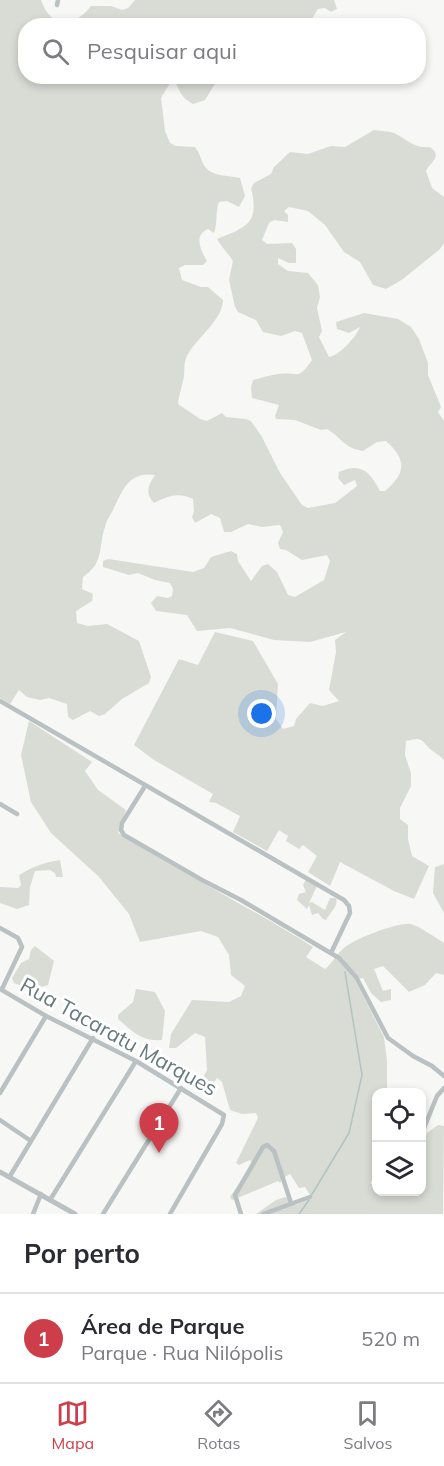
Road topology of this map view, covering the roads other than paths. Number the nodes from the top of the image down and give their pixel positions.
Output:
1 (0, 701) edge
2 (145, 786) junction
3 (0, 804) edge
4 (17, 814) dead end
5 (0, 928) edge
6 (331, 953) junction
7 (1, 989) edge
8 (46, 1016) junction
9 (93, 1038) junction
10 (136, 1061) junction
11 (444, 1076) edge
12 (181, 1088) junction
13 (444, 1088) edge
14 (0, 1093) edge
15 (0, 1120) edge
16 (426, 1123) edge
17 (31, 1141) junction
18 (0, 1172) edge
19 (10, 1176) junction
20 (41, 1194) junction
21 (310, 1197) dead end
22 (50, 1200) junction
23 (291, 1203) junction
24 (33, 1214) edge
25 (75, 1214) edge
26 (103, 1214) edge
27 (170, 1214) edge
28 (242, 1214) edge
29 (263, 1214) edge

1 - 2 street
2 - 6 street
2 - 6 street
3 - 4 street
5 - 7 street
6 - 11 street
7 - 8 street, Rua Tacaratu Marques
8 - 9 street, Rua Tacaratu Marques
8 - 14 street
9 - 10 street, Rua Tacaratu Marques
9 - 17 street
10 - 12 street, Rua Tacaratu Marques
10 - 22 street
12 - 26 street
12 - 27 street, Rua Tacaratu Marques
13 - 16 street
15 - 17 street
17 - 19 street
18 - 19 street
19 - 20 street
20 - 22 street
20 - 24 street
21 - 23 street
22 - 25 street
23 - 28 street
23 - 29 street

